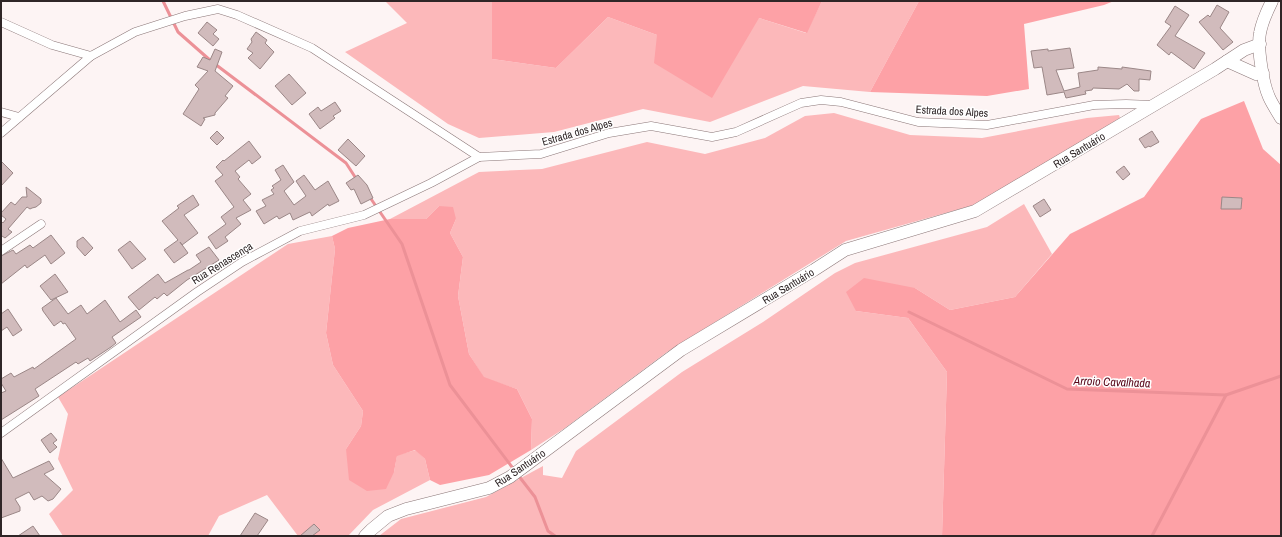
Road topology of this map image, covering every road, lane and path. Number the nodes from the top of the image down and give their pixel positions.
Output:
1 (1272, 1) edge
2 (1, 22) edge
3 (1260, 44) junction
4 (91, 56) junction
5 (1227, 61) junction
6 (1263, 73) junction
7 (1154, 105) junction
8 (1, 112) edge
9 (19, 117) junction
10 (1281, 118) edge
11 (1, 133) edge
12 (479, 157) junction
13 (41, 224) dead end
14 (1, 251) edge
15 (1, 433) edge
16 (365, 536) edge

1 - 3 street
2 - 4 street
3 - 5 street, Rua Santuário
3 - 6 street
4 - 9 street
4 - 12 street
5 - 6 street
5 - 7 street, Rua Santuário
6 - 10 street
7 - 12 street, Estrada dos Alpes
7 - 16 street, Rua Santuário
8 - 9 street
9 - 11 street
12 - 15 street, Rua Renascença
13 - 14 street

